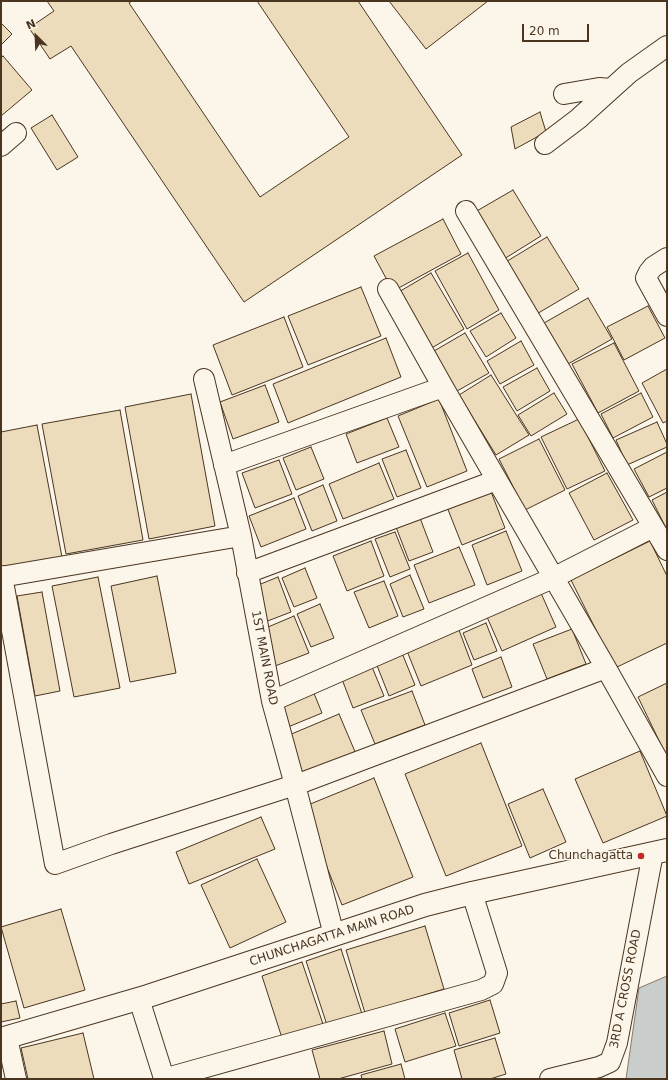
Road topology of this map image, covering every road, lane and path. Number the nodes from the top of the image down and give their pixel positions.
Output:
1 (667, 46) edge
2 (611, 89) junction
3 (564, 94) dead end
4 (545, 144) dead end
5 (466, 211) dead end
6 (667, 258) edge
7 (388, 289) dead end
8 (667, 316) edge
9 (204, 379) dead end
10 (443, 387) junction
11 (224, 465) junction
12 (497, 480) junction
13 (653, 527) junction
14 (241, 536) junction
15 (667, 550) edge
16 (247, 572) junction
17 (2, 576) edge
18 (553, 578) junction
19 (606, 668) junction
20 (272, 702) junction
21 (667, 776) edge
22 (295, 785) junction
23 (660, 851) edge
24 (472, 893) junction
25 (334, 935) junction
26 (139, 999) junction
27 (4, 1039) edge
28 (16, 1079) edge
29 (550, 1079) edge

1 - 2 street
2 - 3 street
2 - 4 street
5 - 13 street
6 - 8 street
7 - 10 street
9 - 11 street, 1ST MAIN ROAD
10 - 11 street
10 - 12 street
11 - 14 street, 1ST MAIN ROAD
12 - 16 street
12 - 18 street
13 - 15 street
13 - 18 street
14 - 16 street, 1ST MAIN ROAD
14 - 17 street
16 - 20 street, 1ST MAIN ROAD
17 - 22 street
18 - 19 street
18 - 20 street
19 - 21 street
19 - 22 street
20 - 22 street, 1ST MAIN ROAD
22 - 25 street, 1ST MAIN ROAD
23 - 24 street, CHUNCHAGATTA MAIN ROAD
23 - 29 street, 3RD A CROSS ROAD
24 - 25 street, CHUNCHAGATTA MAIN ROAD
24 - 26 street
25 - 26 street, CHUNCHAGATTA MAIN ROAD
26 - 27 street, CHUNCHAGATTA MAIN ROAD
27 - 28 street

